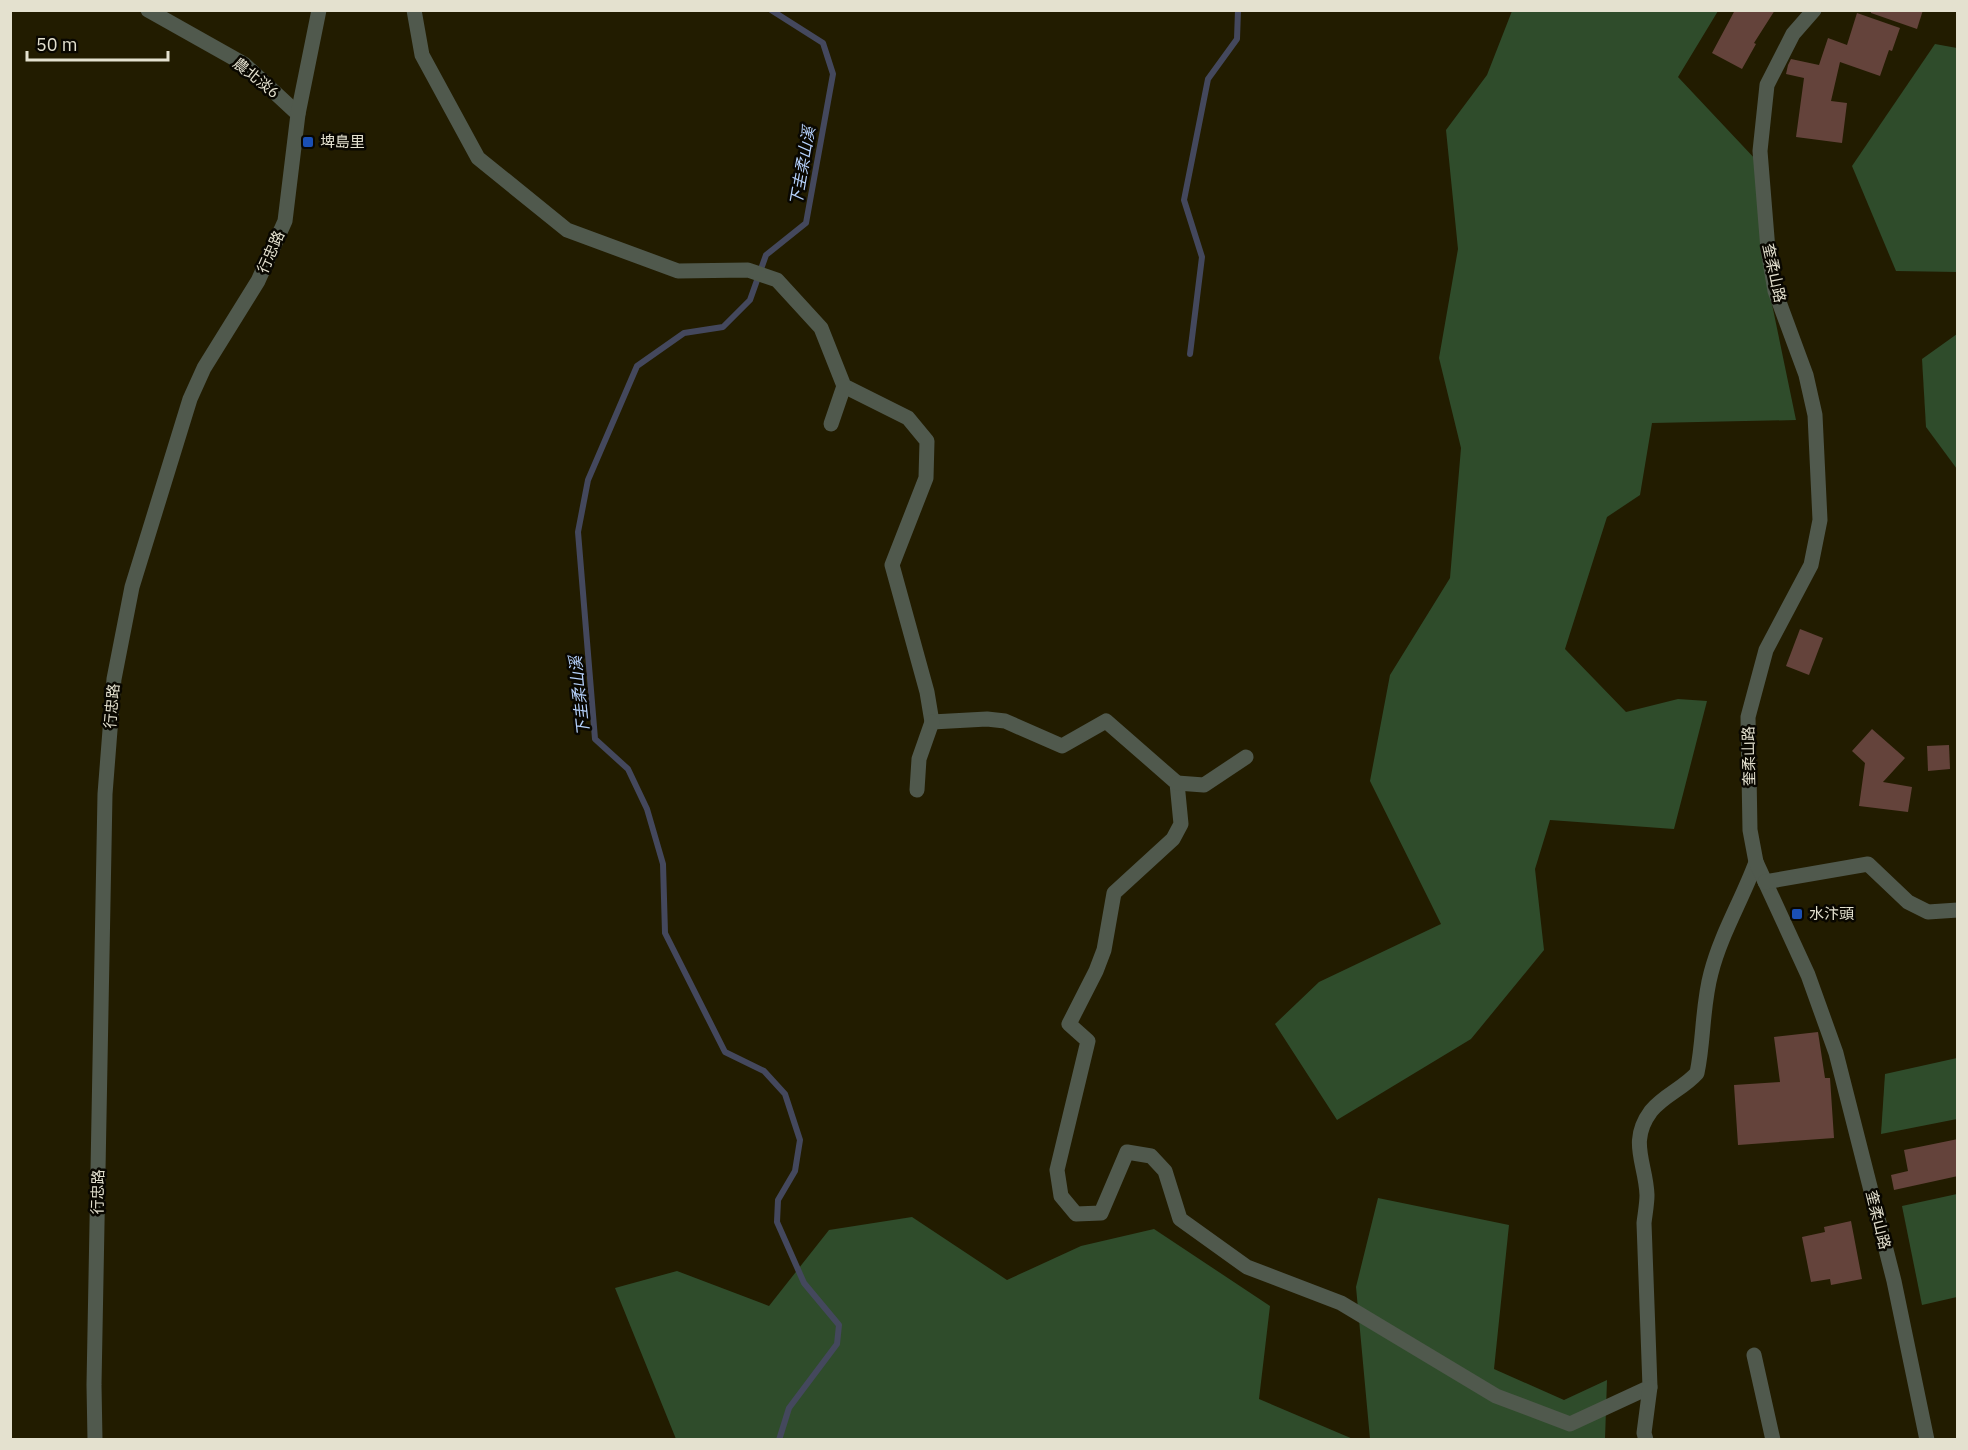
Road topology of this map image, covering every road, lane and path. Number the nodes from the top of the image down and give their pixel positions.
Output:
1 (148, 10) edge
2 (319, 10) edge
3 (414, 10) edge
4 (1814, 10) edge
5 (298, 114) junction
6 (844, 386) junction
7 (831, 424) dead end
8 (932, 722) junction
9 (1246, 757) dead end
10 (1177, 783) junction
11 (917, 790) dead end
12 (1756, 862) junction
13 (1765, 882) junction
14 (1958, 910) edge
15 (1754, 1354) dead end
16 (1650, 1387) junction
17 (95, 1440) edge
18 (1646, 1440) edge
19 (1773, 1440) edge
20 (1927, 1440) edge

1 - 5 street, 農北淡6 / 農北淡6
2 - 5 street, 行忠路
3 - 6 street
4 - 12 street, 奎柔山路
5 - 17 street, 行忠路
6 - 7 street
6 - 8 street
8 - 10 street
8 - 11 street
9 - 10 street
10 - 16 street
12 - 13 street, 奎柔山路
12 - 16 street
13 - 14 street
13 - 20 street, 奎柔山路
15 - 19 street
16 - 18 street

